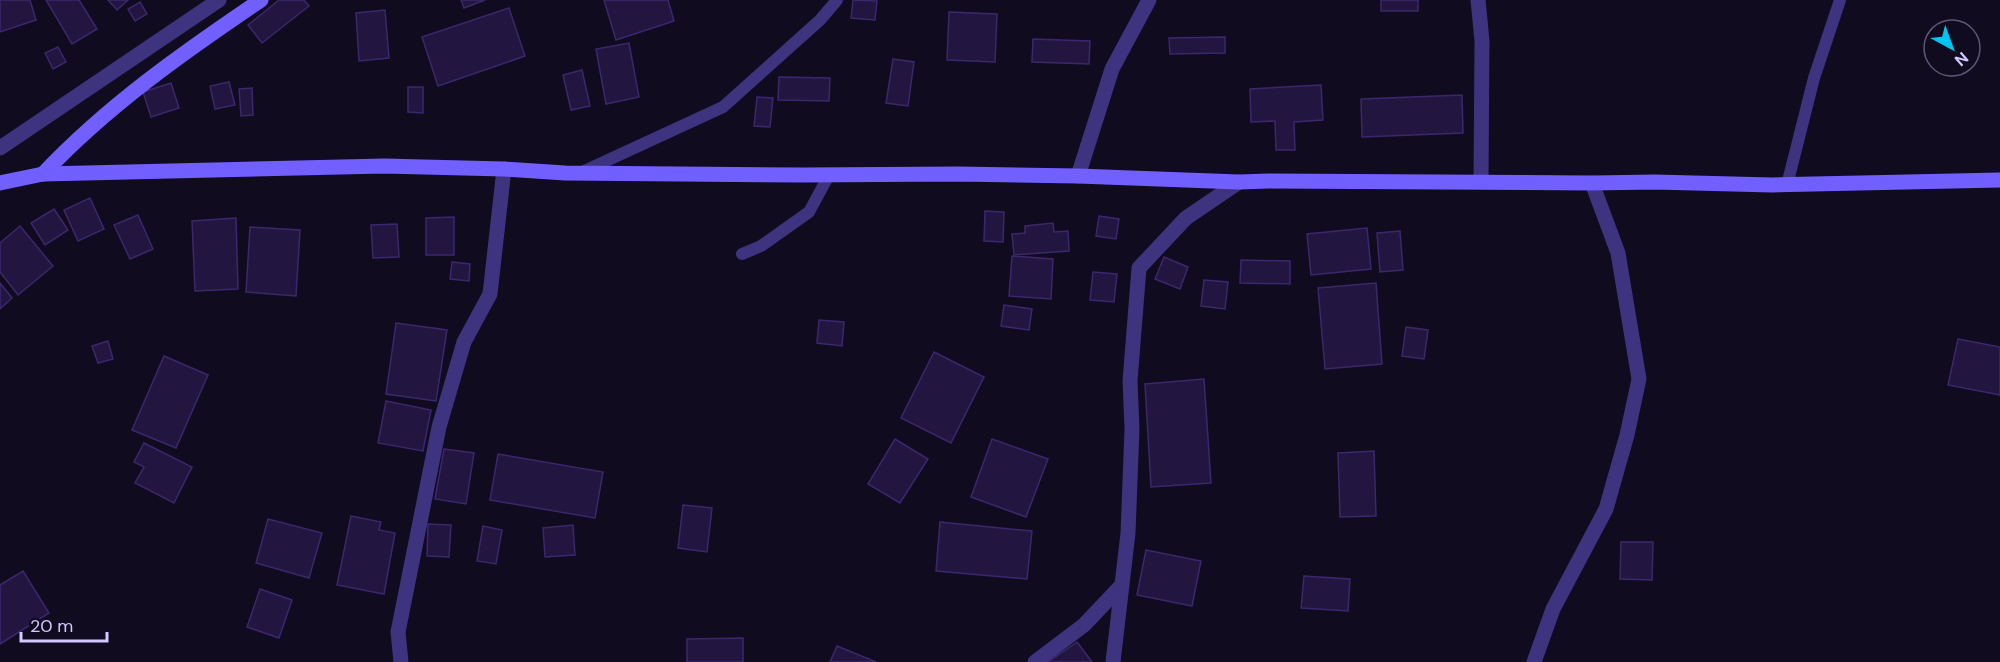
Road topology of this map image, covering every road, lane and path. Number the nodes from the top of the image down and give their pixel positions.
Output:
1 (219, 0) edge
2 (261, 0) edge
3 (837, 0) edge
4 (1149, 0) edge
5 (1478, 0) edge
6 (1840, 0) edge
7 (0, 148) edge
8 (504, 169) junction
9 (578, 173) junction
10 (43, 174) junction
11 (829, 175) junction
12 (1078, 176) junction
13 (2000, 180) edge
14 (1239, 182) junction
15 (1481, 182) junction
16 (0, 183) edge
17 (1592, 183) junction
18 (1786, 184) junction
19 (742, 255) dead end
20 (1121, 586) junction
21 (401, 662) edge
22 (1035, 662) edge
23 (1113, 662) edge
24 (1534, 662) edge

1 - 7 street
2 - 10 main road
3 - 9 lane
4 - 12 street
5 - 15 street
6 - 18 lane
8 - 9 main road
8 - 10 main road
8 - 21 street
9 - 11 main road
10 - 16 main road
11 - 12 main road
11 - 19 lane
12 - 14 main road
13 - 18 main road
14 - 15 main road
14 - 20 street
15 - 17 main road
17 - 18 main road
17 - 24 street
20 - 22 street
20 - 23 street

